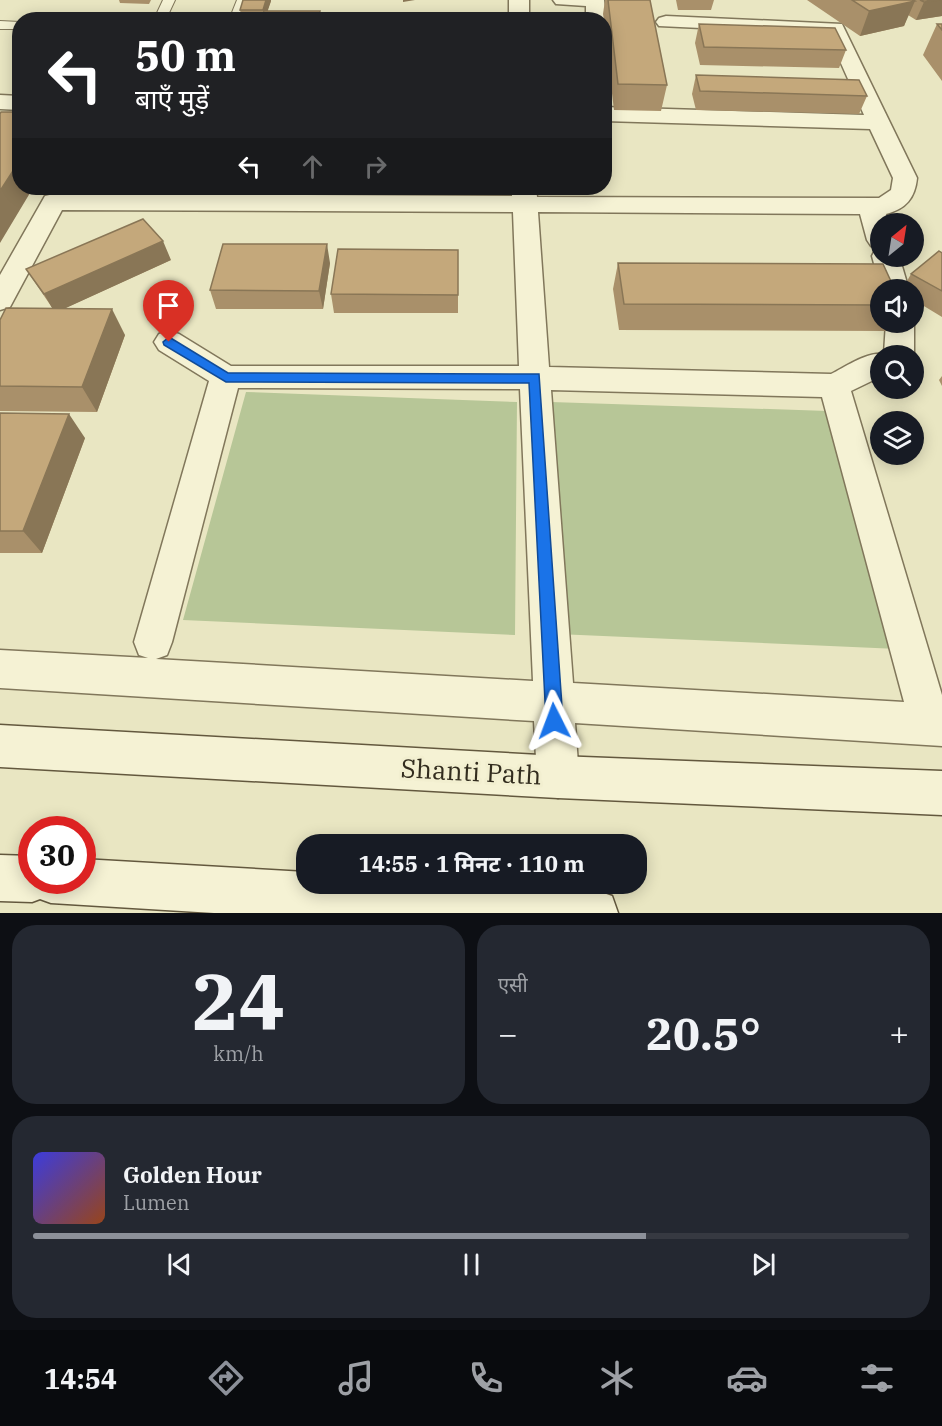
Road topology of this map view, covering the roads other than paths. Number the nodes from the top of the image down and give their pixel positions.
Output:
1 (563, 0) edge
2 (596, 12) edge
3 (666, 22) dead end
4 (612, 114) edge
5 (877, 122) junction
6 (525, 197) edge
7 (871, 206) junction
8 (873, 213) edge
9 (0, 300) edge
10 (169, 342) dead end
11 (870, 369) edge
12 (226, 377) junction
13 (535, 378) junction
14 (834, 386) junction
15 (153, 642) dead end
16 (0, 669) edge
17 (553, 702) junction
18 (936, 724) edge
19 (0, 746) edge
20 (558, 777) junction
21 (942, 794) edge
22 (0, 878) edge
23 (18, 879) edge
24 (96, 883) edge
25 (523, 911) edge
26 (596, 913) edge

1 - 2 street
3 - 5 street
4 - 5 street
5 - 7 street
6 - 7 street
6 - 9 street
6 - 13 street
7 - 8 street
10 - 12 street
11 - 14 street
12 - 13 street
12 - 15 street
13 - 14 street
13 - 17 street
14 - 18 street
16 - 17 street
17 - 18 street
17 - 20 street
19 - 20 street, Shanti Path
20 - 21 street, Shanti Path
22 - 23 street
24 - 25 street
25 - 26 street

